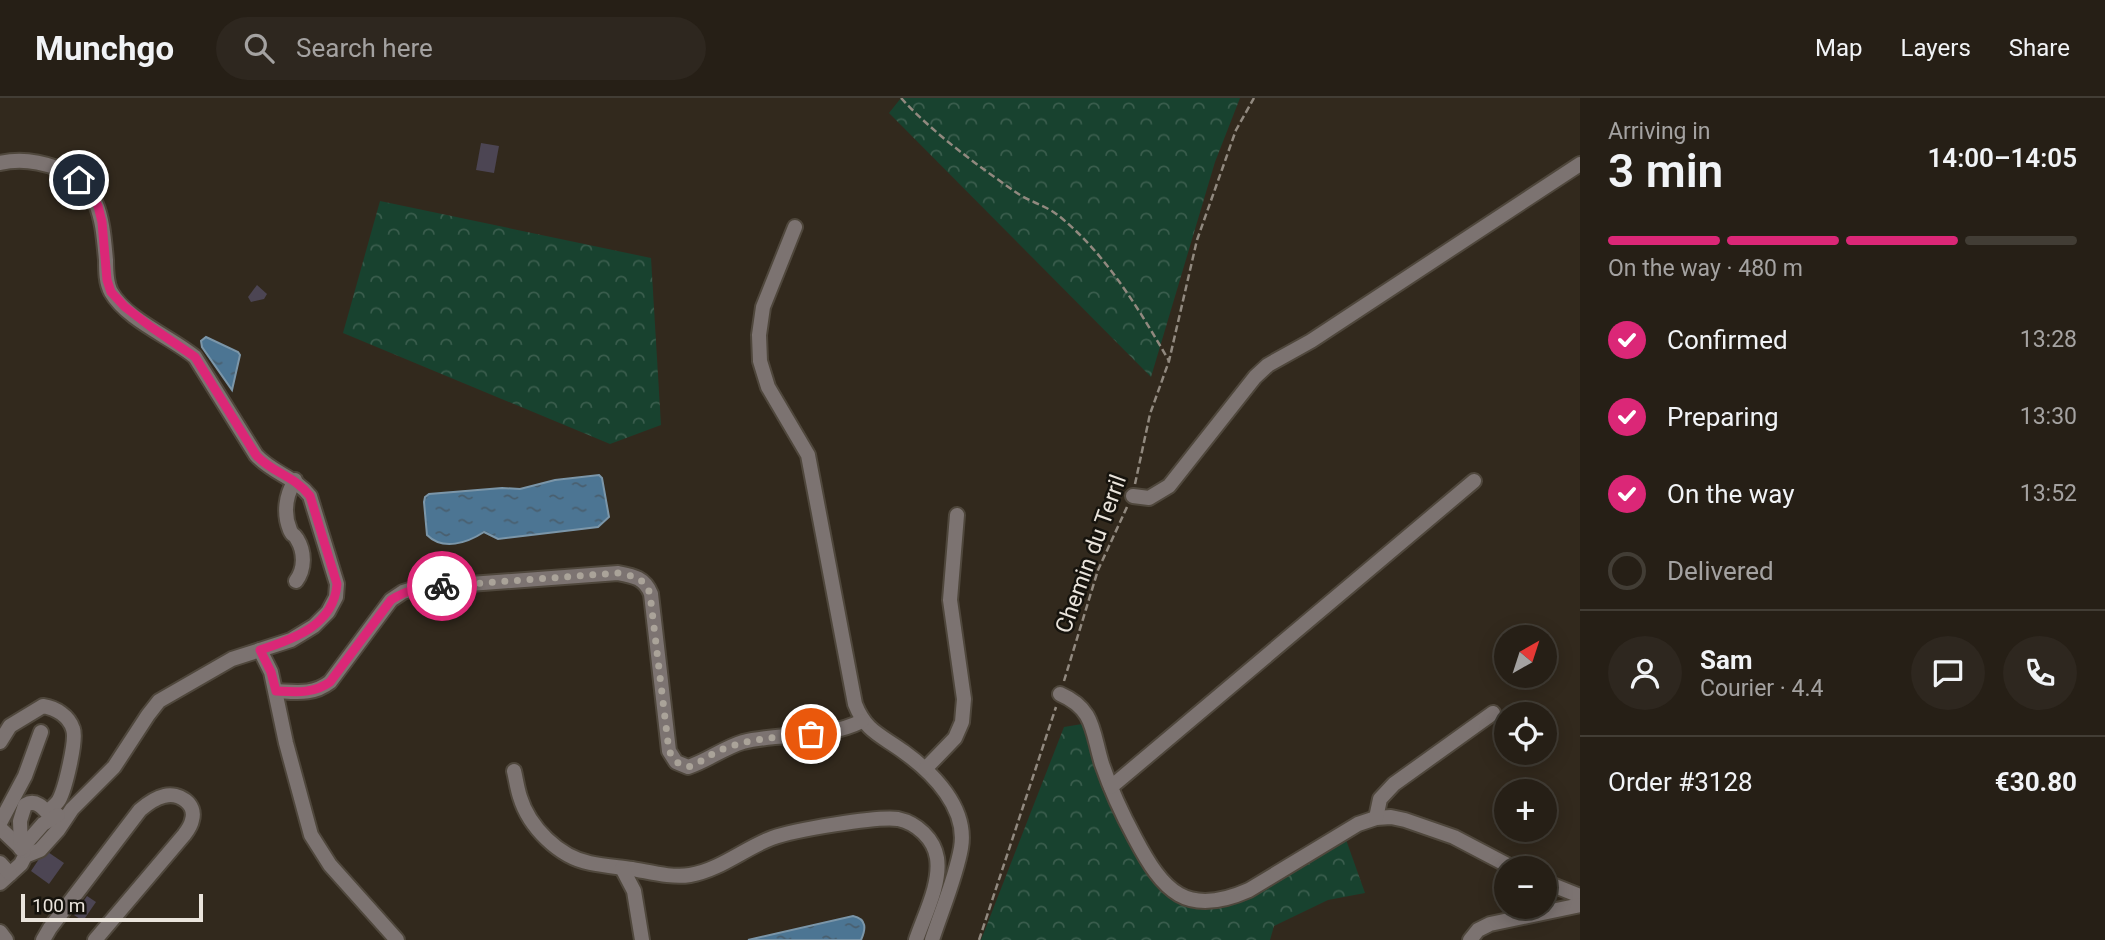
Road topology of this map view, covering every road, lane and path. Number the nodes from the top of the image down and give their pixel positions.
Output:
1 (901, 98) edge
2 (1254, 98) edge
3 (0, 163) edge
4 (1580, 164) edge
5 (794, 227) dead end
6 (1169, 361) junction
7 (295, 480) junction
8 (1474, 481) dead end
9 (1133, 496) junction
10 (957, 515) dead end
11 (296, 581) dead end
12 (260, 650) junction
13 (276, 691) junction
14 (1060, 694) junction
15 (1493, 713) dead end
16 (862, 720) junction
17 (41, 732) dead end
18 (0, 742) edge
19 (926, 768) junction
20 (514, 771) dead end
21 (1111, 787) junction
22 (54, 817) junction
23 (1376, 818) junction
24 (0, 825) edge
25 (23, 852) junction
26 (1494, 858) edge
27 (622, 868) junction
28 (3, 873) edge
29 (1557, 887) edge
30 (1580, 896) edge
31 (1580, 905) edge
32 (0, 932) edge
33 (6, 940) edge
34 (43, 940) edge
35 (95, 940) edge
36 (397, 940) edge
37 (642, 940) edge
38 (916, 940) edge
39 (932, 940) edge
40 (979, 940) edge
41 (1470, 940) edge

1 - 6 path
2 - 6 path, Chemin du Terril
3 - 7 lane
4 - 9 lane
5 - 16 lane
6 - 9 path, Chemin du Terril
7 - 11 lane
7 - 12 lane
8 - 21 lane
9 - 14 path, Chemin du Terril
10 - 19 lane
12 - 13 lane
12 - 22 lane
13 - 16 lane
13 - 36 lane
14 - 21 lane
14 - 40 path, Chemin du Terril
15 - 23 lane
16 - 19 lane
17 - 24 lane
18 - 22 lane
19 - 39 lane
20 - 27 lane
21 - 23 lane
22 - 25 lane
22 - 25 lane
23 - 26 lane
24 - 25 lane
25 - 28 lane
27 - 37 lane
27 - 38 lane
29 - 30 lane
31 - 41 lane
32 - 33 lane
34 - 35 lane

